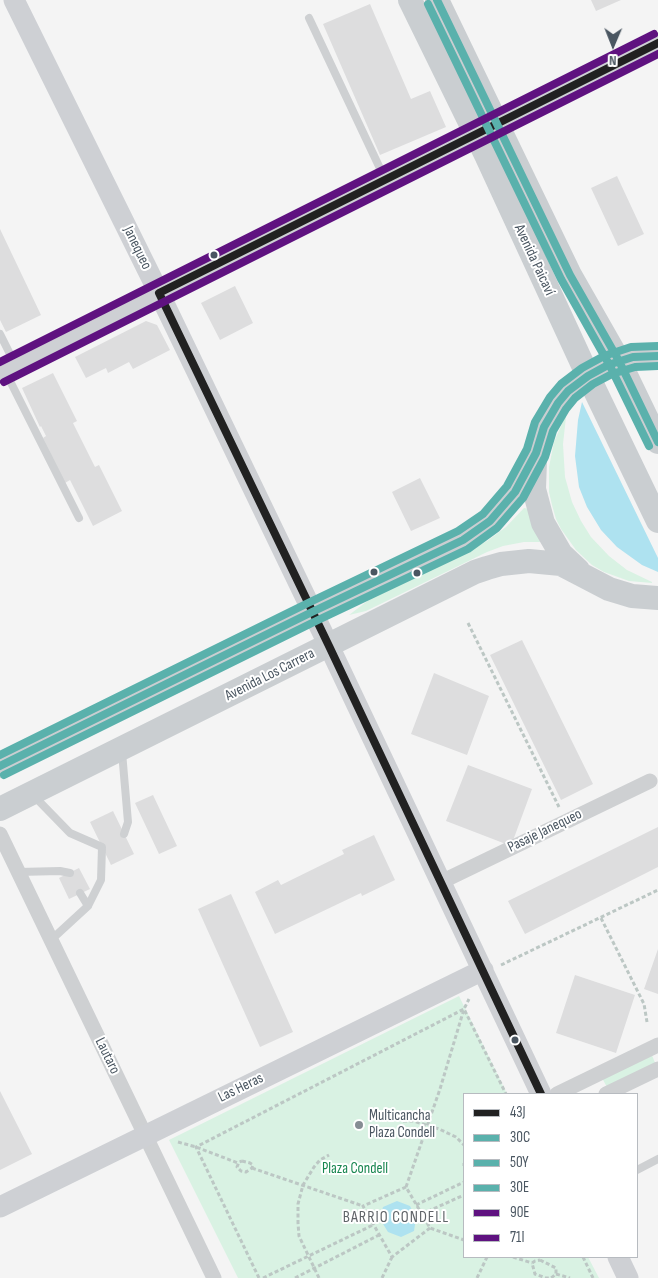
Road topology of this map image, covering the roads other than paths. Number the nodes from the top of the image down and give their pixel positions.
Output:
1 (14, 0) edge
2 (410, 0) edge
3 (437, 0) edge
4 (309, 18) dead end
5 (658, 43) edge
6 (496, 124) junction
7 (475, 134) junction
8 (385, 180) junction
9 (159, 293) junction
10 (0, 334) edge
11 (658, 356) edge
12 (619, 361) junction
13 (7, 370) edge
14 (588, 376) junction
15 (658, 442) edge
16 (536, 453) junction
17 (79, 518) dead end
18 (658, 521) edge
19 (588, 578) junction
20 (658, 598) edge
21 (312, 612) junction
22 (329, 646) junction
23 (121, 750) junction
24 (0, 766) edge
25 (650, 781) dead end
26 (31, 794) junction
27 (0, 809) edge
28 (0, 834) edge
29 (124, 834) dead end
30 (18, 872) junction
31 (70, 873) dead end
32 (441, 882) junction
33 (80, 893) dead end
34 (88, 906) junction
35 (51, 940) junction
36 (482, 970) junction
37 (658, 1045) edge
38 (658, 1069) edge
39 (541, 1093) edge
40 (559, 1093) edge
41 (608, 1093) edge
42 (145, 1134) junction
43 (658, 1159) edge
44 (638, 1169) edge
45 (0, 1207) edge
46 (618, 1258) edge
47 (214, 1278) edge
48 (628, 1278) edge

1 - 9 street, Janequeo
2 - 7 main road, Avenida Paicaví
3 - 6 main road, Avenida Paicaví
4 - 8 lane
5 - 6 street
6 - 7 street
6 - 12 main road, Avenida Paicaví
7 - 8 street
7 - 14 main road, Avenida Paicaví
8 - 9 street
9 - 13 street
9 - 21 street, Janequeo
10 - 13 lane
11 - 12 main road
12 - 14 main road
12 - 15 main road, Avenida Paicaví
13 - 17 lane
14 - 16 main road
14 - 18 main road, Avenida Paicaví
16 - 19 main road
16 - 21 main road
19 - 20 main road, Avenida Los Carrera
19 - 22 main road, Avenida Los Carrera
21 - 22 street, Janequeo
21 - 24 main road
22 - 23 main road, Avenida Los Carrera
22 - 32 street, Janequeo
23 - 26 main road, Avenida Los Carrera
23 - 29 lane
25 - 32 street, Pasaje Janequeo
26 - 27 main road, Avenida Los Carrera
26 - 34 lane
28 - 30 street, Lautaro
30 - 31 lane
30 - 35 street, Lautaro
32 - 36 street, Janequeo
33 - 34 lane
34 - 35 lane
35 - 42 street, Lautaro
36 - 39 street, Janequeo
36 - 42 street, Las Heras
37 - 40 street
38 - 41 street
42 - 45 street, Las Heras
42 - 47 street, Lautaro
43 - 44 lane
46 - 48 street

